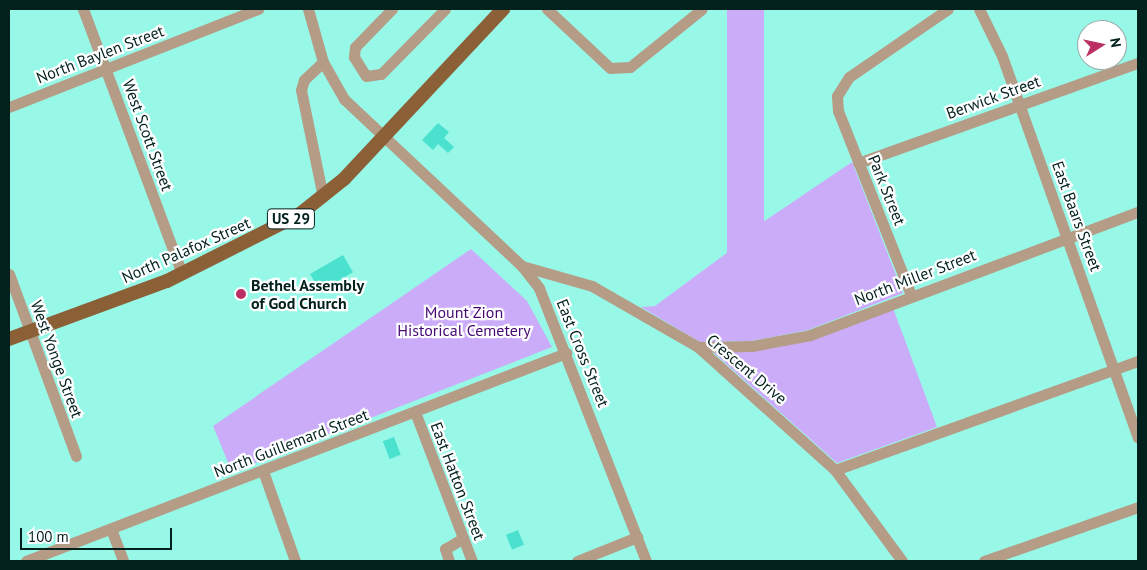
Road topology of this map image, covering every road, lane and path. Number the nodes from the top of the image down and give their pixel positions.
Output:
1 (83, 9) edge
2 (258, 9) edge
3 (308, 9) edge
4 (392, 9) edge
5 (445, 9) edge
6 (503, 9) edge
7 (702, 9) edge
8 (948, 9) edge
9 (979, 9) edge
10 (552, 10) edge
11 (323, 62) junction
12 (1138, 63) edge
13 (107, 69) junction
14 (1019, 105) junction
15 (9, 107) edge
16 (382, 138) junction
17 (858, 163) junction
18 (323, 198) junction
19 (1138, 212) edge
20 (1067, 237) junction
21 (522, 266) junction
22 (9, 274) edge
23 (182, 274) junction
24 (911, 295) junction
25 (30, 331) junction
26 (9, 339) edge
27 (698, 347) junction
28 (566, 353) junction
29 (1138, 361) edge
30 (1115, 369) junction
31 (414, 412) junction
32 (1138, 438) edge
33 (76, 456) dead end
34 (835, 470) junction
35 (262, 471) junction
36 (1138, 507) edge
37 (111, 529) junction
38 (637, 537) junction
39 (463, 538) junction
40 (26, 561) edge
41 (123, 561) edge
42 (295, 561) edge
43 (449, 561) edge
44 (472, 561) edge
45 (577, 561) edge
46 (646, 561) edge
47 (902, 561) edge
48 (984, 561) edge

1 - 13 street, West Scott Street
2 - 13 street, North Baylen Street
3 - 11 street, East Cross Street
4 - 5 street
6 - 16 main road, North Palafox Street / US 29
7 - 10 street
8 - 17 street, Park Street
9 - 14 street, East Baars Street
11 - 16 street, East Cross Street
11 - 18 street
12 - 14 street, Berwick Street
13 - 15 street, North Baylen Street
13 - 23 street, West Scott Street
14 - 17 street, Berwick Street
14 - 20 street, East Baars Street
16 - 18 main road, North Palafox Street / US 29
16 - 21 street, East Cross Street
17 - 24 street, Park Street
18 - 23 main road, North Palafox Street / US 29
19 - 20 street, North Miller Street
20 - 24 street, North Miller Street
20 - 30 street, East Baars Street
21 - 27 street, Crescent Drive
21 - 28 street, East Cross Street
22 - 25 street, West Yonge Street
23 - 25 main road, North Palafox Street / US 29
24 - 27 street, North Miller Street
25 - 26 main road, North Palafox Street / US 29
25 - 33 street, West Yonge Street
27 - 34 street, Crescent Drive
28 - 31 street, North Guillemard Street
28 - 38 street, East Cross Street
29 - 30 street
30 - 32 street, East Baars Street
30 - 34 street
31 - 35 street, North Guillemard Street
31 - 39 street, East Hatton Street
34 - 47 street, Crescent Drive
35 - 37 street, North Guillemard Street
35 - 42 street
36 - 48 street
37 - 40 street, North Guillemard Street
37 - 41 street
38 - 45 street
38 - 46 street, East Cross Street
39 - 43 street
39 - 44 street, East Hatton Street

